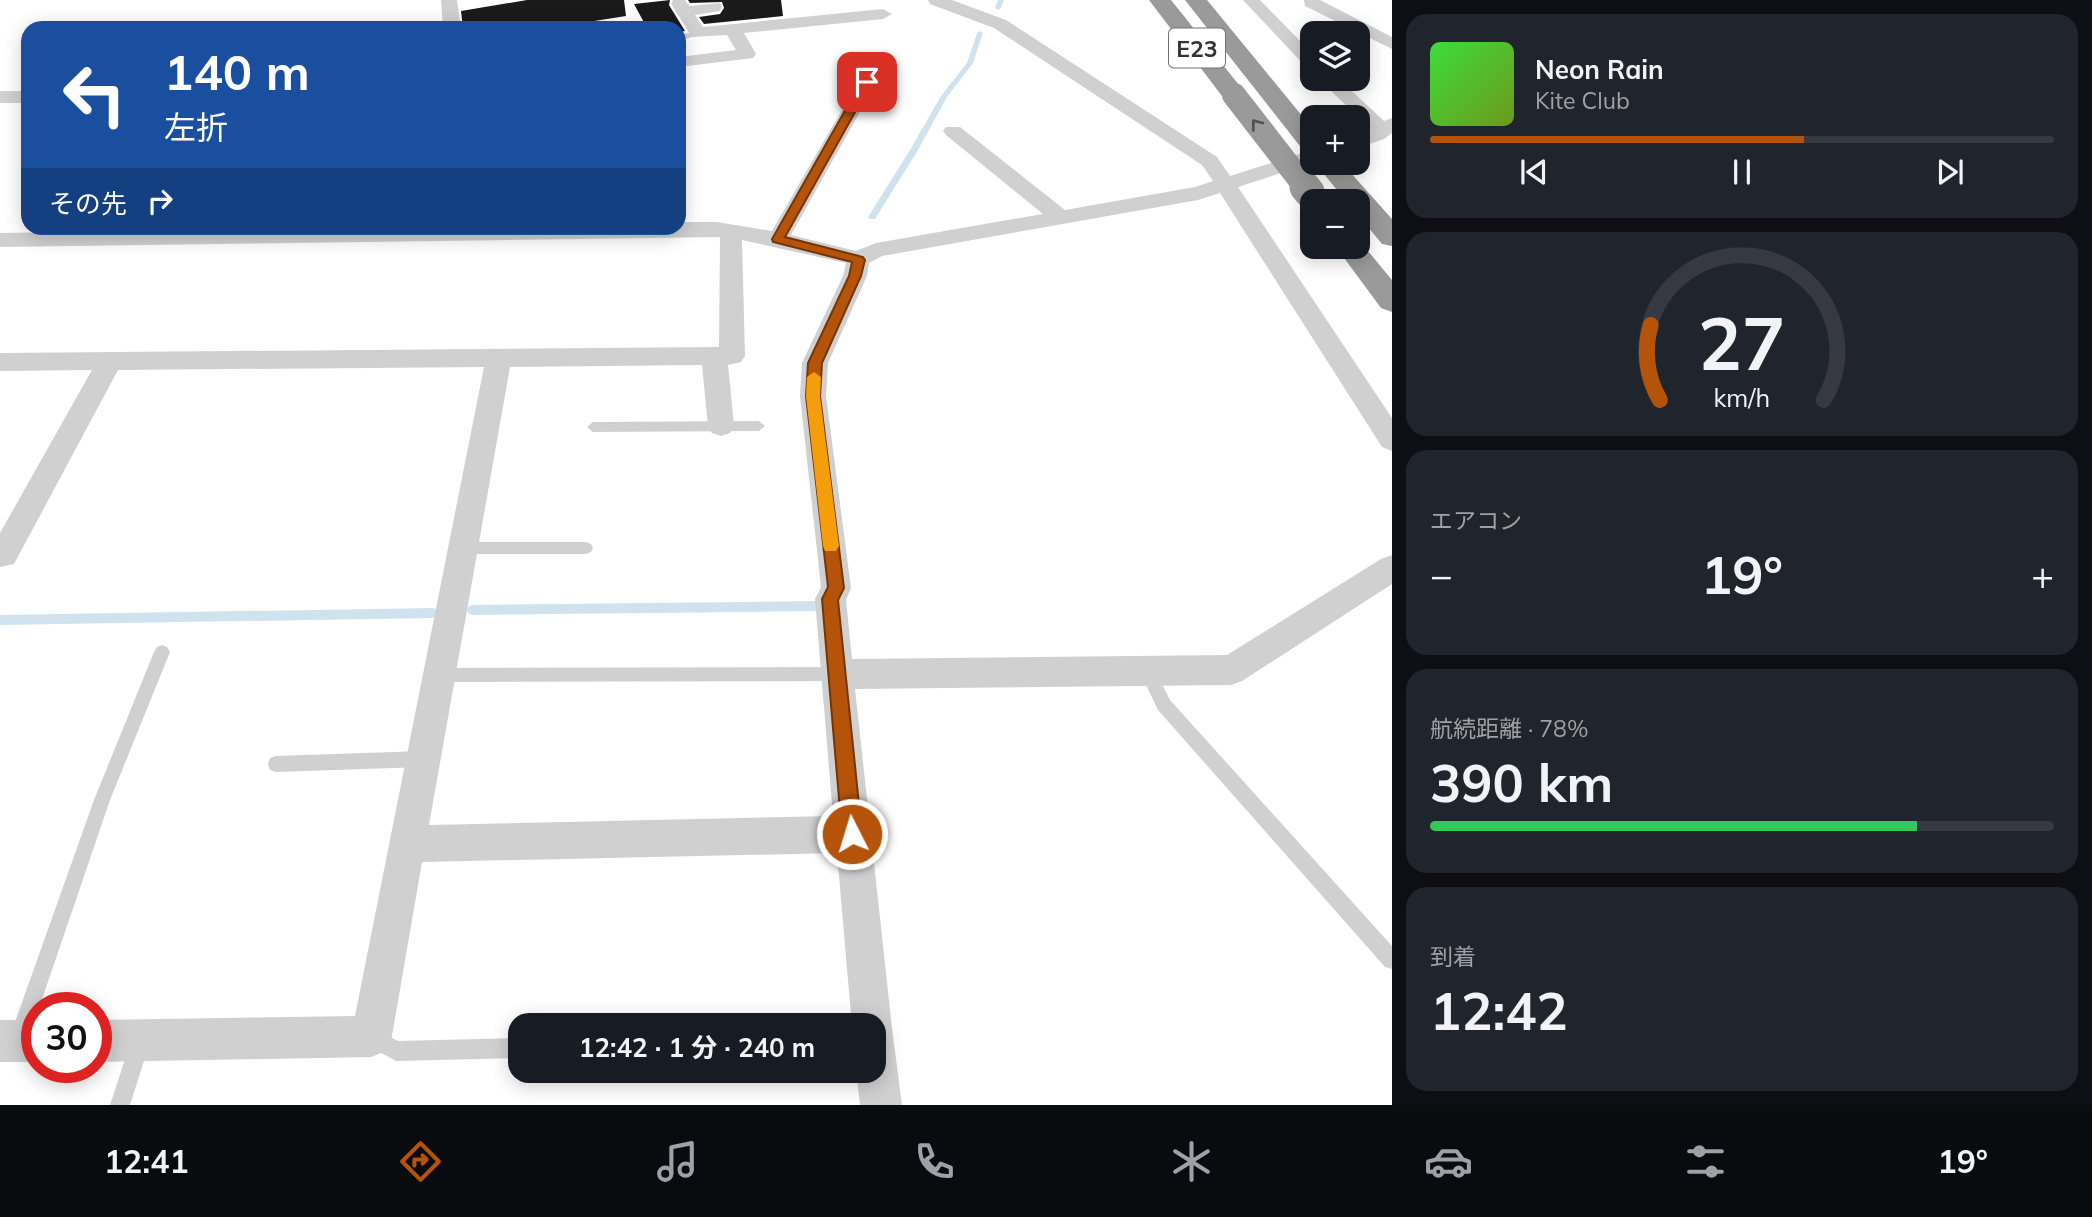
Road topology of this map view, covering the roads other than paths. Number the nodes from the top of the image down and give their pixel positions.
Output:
1 (449, 0) edge
2 (936, 0) edge
3 (1160, 0) edge
4 (1196, 0) edge
5 (1251, 0) edge
6 (1311, 2) dead end
7 (714, 7) dead end
8 (883, 14) dead end
9 (451, 21) edge
10 (733, 29) junction
11 (698, 33) junction
12 (686, 36) edge
13 (1392, 44) edge
14 (1300, 51) edge
15 (686, 61) edge
16 (876, 74) dead end
17 (1339, 91) edge
18 (21, 96) edge
19 (0, 97) edge
20 (1177, 113) dead end
21 (1300, 130) edge
22 (953, 131) dead end
23 (1378, 133) edge
24 (1191, 148) junction
25 (1392, 150) edge
26 (1300, 160) edge
27 (1339, 175) edge
28 (1226, 184) junction
29 (1307, 189) edge
30 (1061, 217) junction
31 (686, 231) edge
32 (731, 231) junction
33 (224, 235) edge
34 (1392, 237) edge
35 (778, 239) junction
36 (0, 240) edge
37 (1361, 259) edge
38 (1362, 259) edge
39 (859, 260) junction
40 (1392, 294) edge
41 (1392, 301) edge
42 (714, 356) junction
43 (499, 357) junction
44 (110, 361) junction
45 (0, 362) edge
46 (721, 426) junction
47 (760, 426) dead end
48 (593, 427) dead end
49 (1392, 440) edge
50 (463, 548) junction
51 (586, 548) dead end
52 (3, 555) dead end
53 (1392, 568) edge
54 (162, 652) dead end
55 (1148, 672) junction
56 (838, 674) junction
57 (440, 675) junction
58 (425, 759) junction
59 (276, 764) dead end
60 (852, 834) junction
61 (408, 844) junction
62 (1392, 960) edge
63 (871, 1013) edge
64 (370, 1037) junction
65 (141, 1040) junction
66 (18, 1041) edge
67 (112, 1041) edge
68 (508, 1048) edge
69 (879, 1083) edge
70 (120, 1105) edge
71 (881, 1105) edge

1 - 9 street
2 - 24 street
29 -> 3 highway, E23, bridge
4 - 21 highway, E23
5 - 14 street
6 - 13 street
7 - 11 street
8 - 10 street
10 - 11 street
10 - 15 street
11 - 12 lane
16 - 35 street
17 - 23 street
18 - 19 street
20 - 24 street
22 - 30 street
23 - 25 street
24 - 28 street
26 - 28 street
27 - 34 highway
28 - 30 street
28 - 49 street
30 - 39 street
31 - 32 street
32 - 35 street
32 - 42 street
33 - 36 street
35 - 39 street
37 - 41 highway
38 - 40 highway
39 - 56 street
42 - 43 street
42 - 46 street
43 - 44 street
43 - 50 street
44 - 45 street
44 - 52 street
46 - 47 lane
46 - 48 lane
50 - 51 lane
50 - 57 street
53 - 55 street
54 - 66 lane
55 - 56 street
55 - 62 lane
56 - 57 lane
56 - 60 street
57 - 58 street
58 - 59 lane
58 - 61 street
60 - 61 street
60 - 63 street
61 - 64 street
64 - 65 street
64 - 68 lane
65 - 67 street
65 - 70 lane
69 - 71 street

